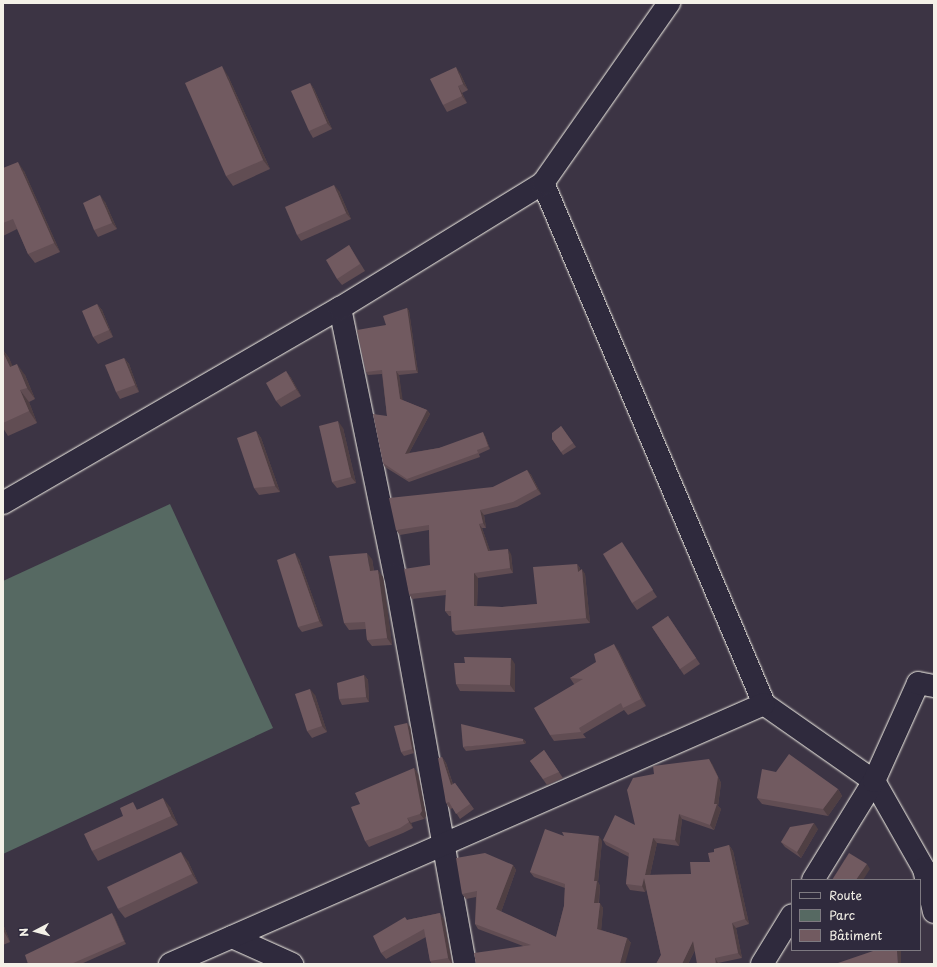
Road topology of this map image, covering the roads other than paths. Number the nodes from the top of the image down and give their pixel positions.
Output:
1 (669, 3) edge
2 (543, 184) junction
3 (340, 308) junction
4 (3, 503) edge
5 (934, 686) edge
6 (764, 704) junction
7 (874, 781) junction
8 (442, 844) junction
9 (814, 879) edge
10 (934, 912) edge
11 (791, 917) edge
12 (232, 937) junction
13 (170, 964) edge
14 (292, 964) edge
15 (465, 964) edge
16 (762, 964) edge

1 - 2 street
2 - 3 street
2 - 6 street
3 - 4 street
3 - 8 street
5 - 7 street
6 - 7 street
6 - 8 street
7 - 9 street
7 - 10 street
8 - 12 street
8 - 15 street
11 - 16 street
12 - 13 street
12 - 14 street

